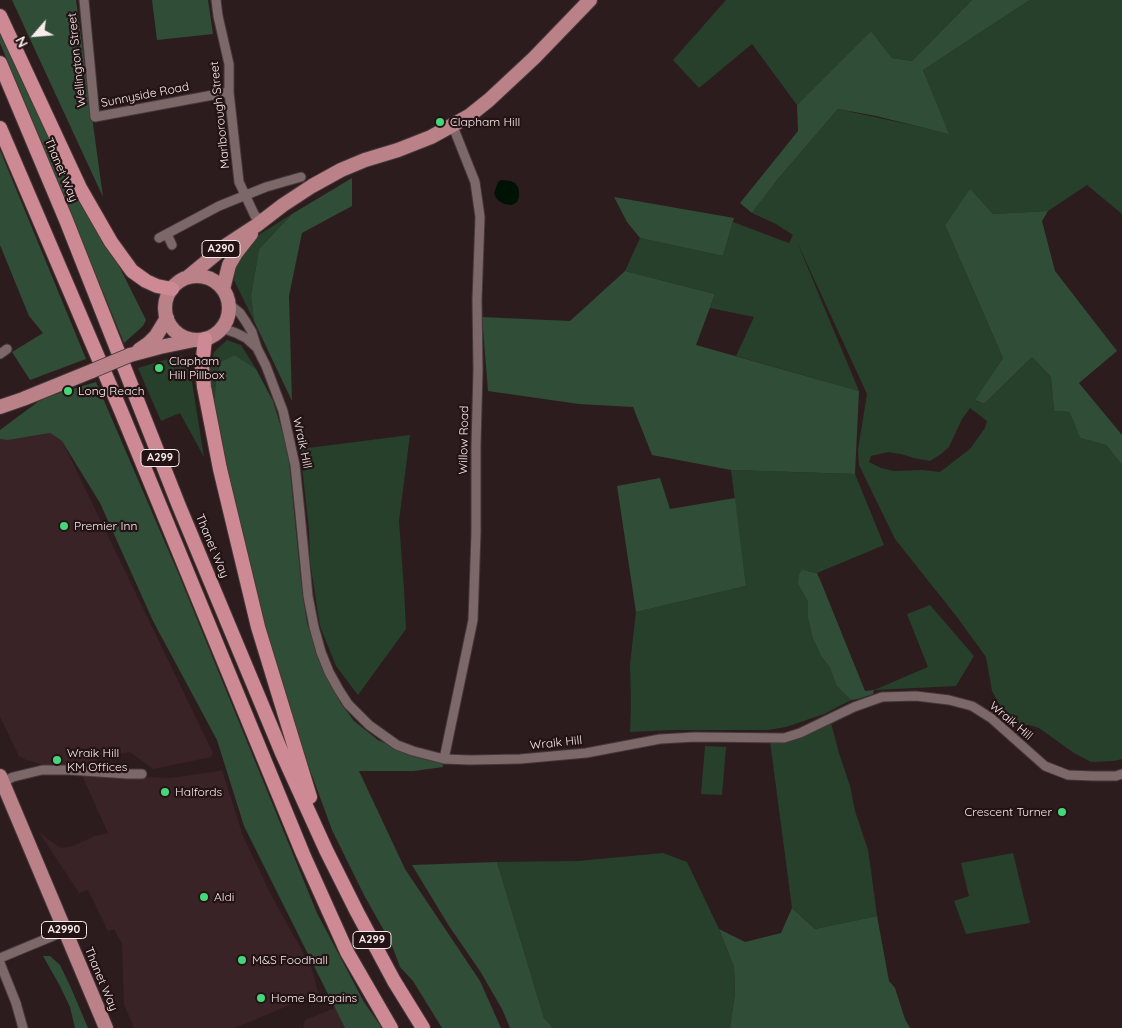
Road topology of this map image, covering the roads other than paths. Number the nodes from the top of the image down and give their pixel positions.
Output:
1 (84, 0) edge
2 (216, 0) edge
3 (590, 0) edge
4 (0, 16) edge
5 (0, 63) edge
6 (229, 92) junction
7 (95, 117) joint
8 (452, 124) junction
9 (0, 128) edge
10 (301, 177) dead end
11 (245, 196) junction
12 (260, 222) junction
13 (172, 245) dead end
14 (188, 277) junction
15 (172, 289) junction
16 (223, 289) junction
17 (229, 304) junction
18 (167, 318) junction
19 (222, 328) junction
20 (200, 340) junction
21 (257, 348) junction
22 (130, 355) junction
23 (0, 407) edge
24 (444, 759) junction
25 (142, 774) dead end
26 (1122, 774) edge
27 (1, 779) edge
28 (326, 850) junction
29 (65, 931) junction
30 (0, 958) edge
31 (0, 963) edge
32 (23, 1028) edge
33 (106, 1028) edge
34 (391, 1028) edge
35 (423, 1028) edge

1 - 7 street, Wellington Street
2 - 6 street, Marlborough Street
3 - 8 main road, A290
4 - 15 highway
5 - 28 highway, Thanet Way / A299
6 - 7 street, Sunnyside Road
6 - 11 street, Marlborough Street
8 - 12 main road, A290
8 - 24 street, Willow Road
9 - 34 highway, A299
10 - 11 street
11 - 12 street, Marlborough Street
11 - 13 street
12 - 14 main road, A290
12 - 16 main road, A290
14 - 15 main road, A290
14 - 16 main road
15 - 18 main road
16 - 17 main road
17 - 19 main road
17 - 21 street, Wraik Hill
18 - 20 main road
18 - 22 main road
19 - 20 main road
19 - 21 street, Wraik Hill
20 - 22 main road
20 - 28 highway
21 - 24 street, Wraik Hill
22 - 23 main road, bridge
24 - 26 street, Wraik Hill
25 - 27 street
27 - 29 main road, Thanet Way / A2990
28 - 35 highway, Thanet Way / A299
29 - 30 street
29 - 33 main road, Thanet Way / A2990
31 - 32 street

